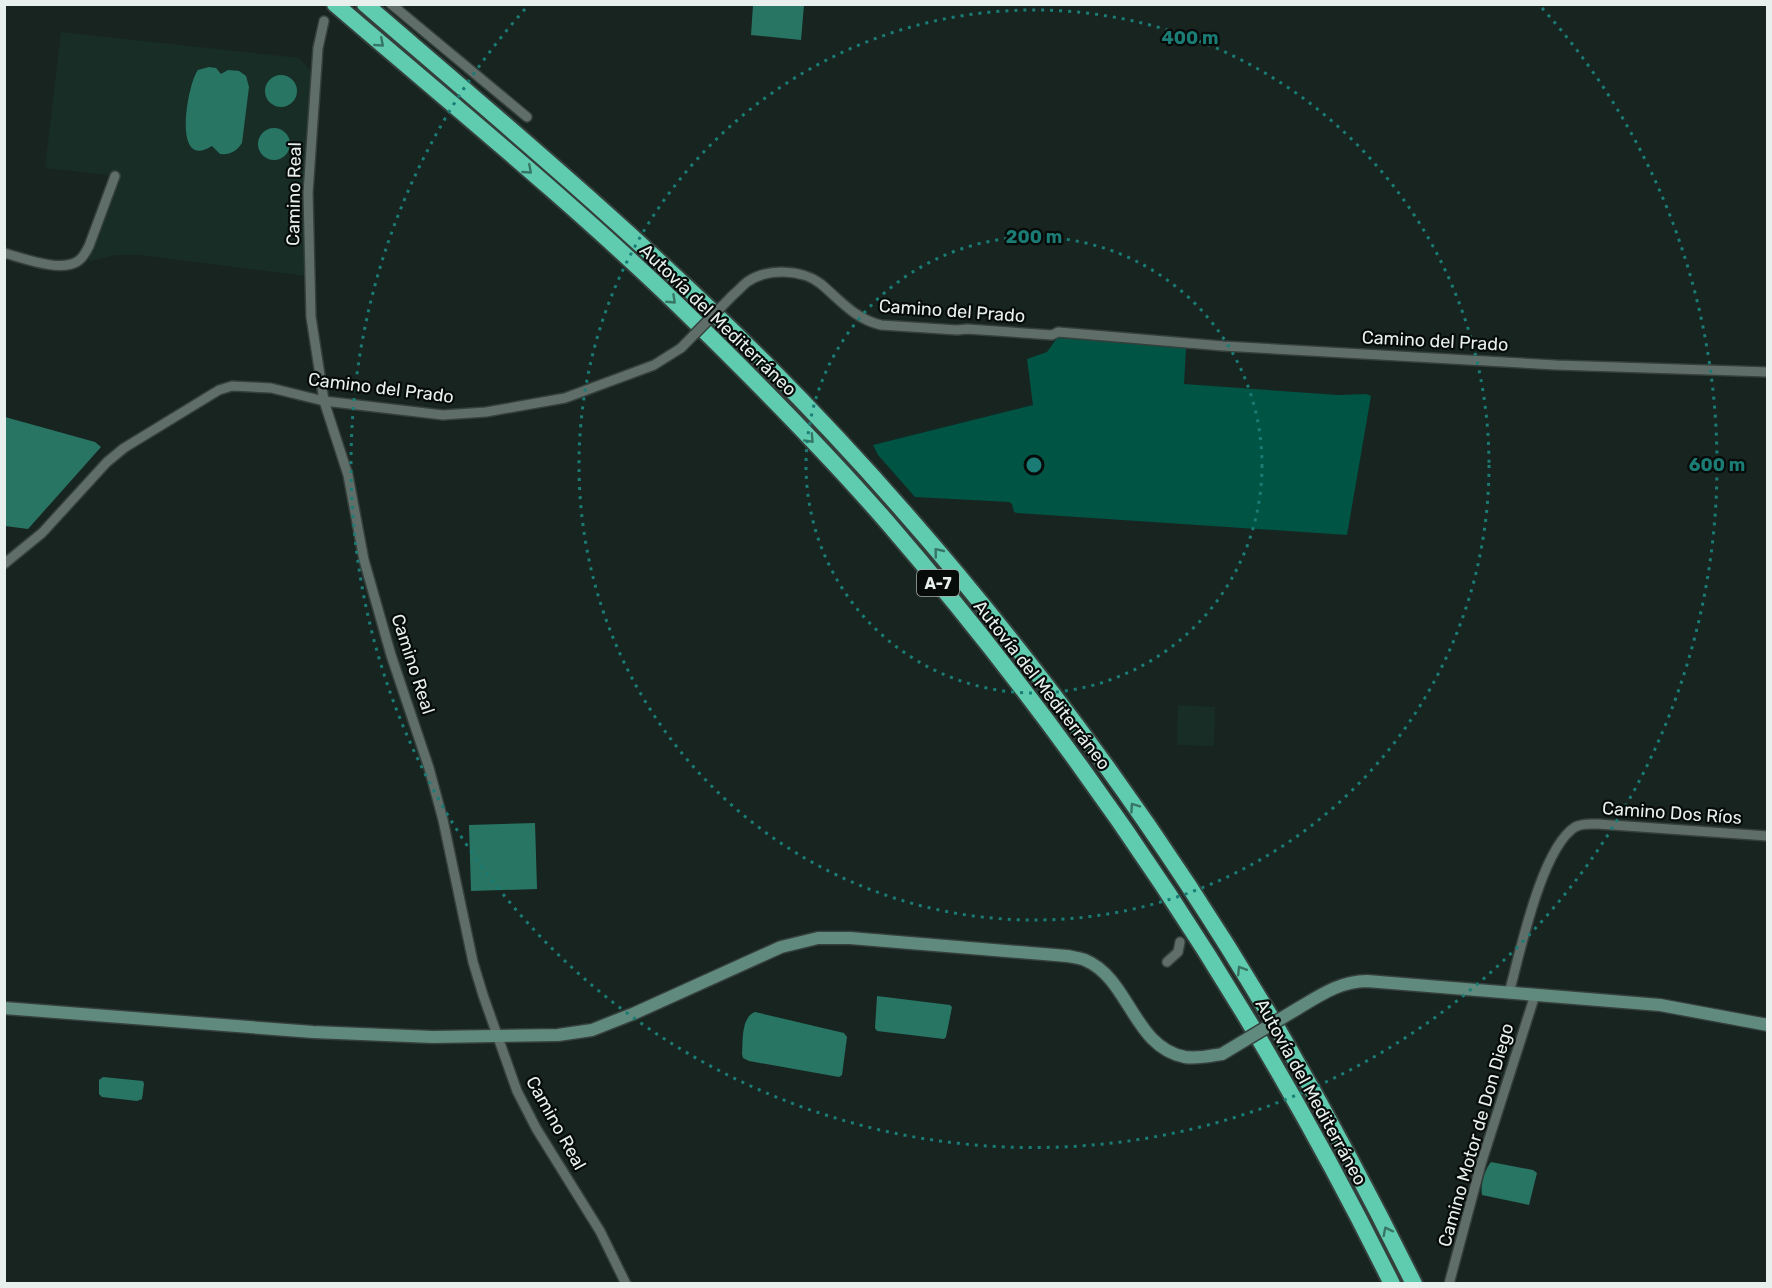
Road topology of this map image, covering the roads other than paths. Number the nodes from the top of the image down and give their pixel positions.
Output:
1 (335, 4) edge
2 (365, 4) edge
3 (391, 4) edge
4 (324, 21) dead end
5 (527, 117) dead end
6 (115, 176) dead end
7 (4, 253) edge
8 (1767, 372) edge
9 (324, 401) junction
10 (4, 564) edge
11 (1767, 836) edge
12 (1180, 942) dead end
13 (1167, 962) dead end
14 (1509, 993) junction
15 (1535, 995) junction
16 (4, 1008) edge
17 (1767, 1025) edge
18 (497, 1036) junction
19 (626, 1284) edge
20 (1392, 1284) edge
21 (1414, 1284) edge
22 (1449, 1284) edge

1 -> 20 highway, Autovía del Mediterráneo / A-7
21 -> 2 highway, Autovía del Mediterráneo / A-7
3 - 5 street
4 - 9 street, Camino Real
6 - 7 street
8 - 9 street, Camino del Prado, bridge
9 - 10 street, Camino del Prado
9 - 18 street, Camino Real
11 - 14 street, Camino Dos Ríos
12 - 13 street
14 - 15 main road
14 - 18 main road, bridge
15 - 17 main road
15 - 22 street, Camino Motor de Don Diego
16 - 18 main road
18 - 19 street, Camino Real

